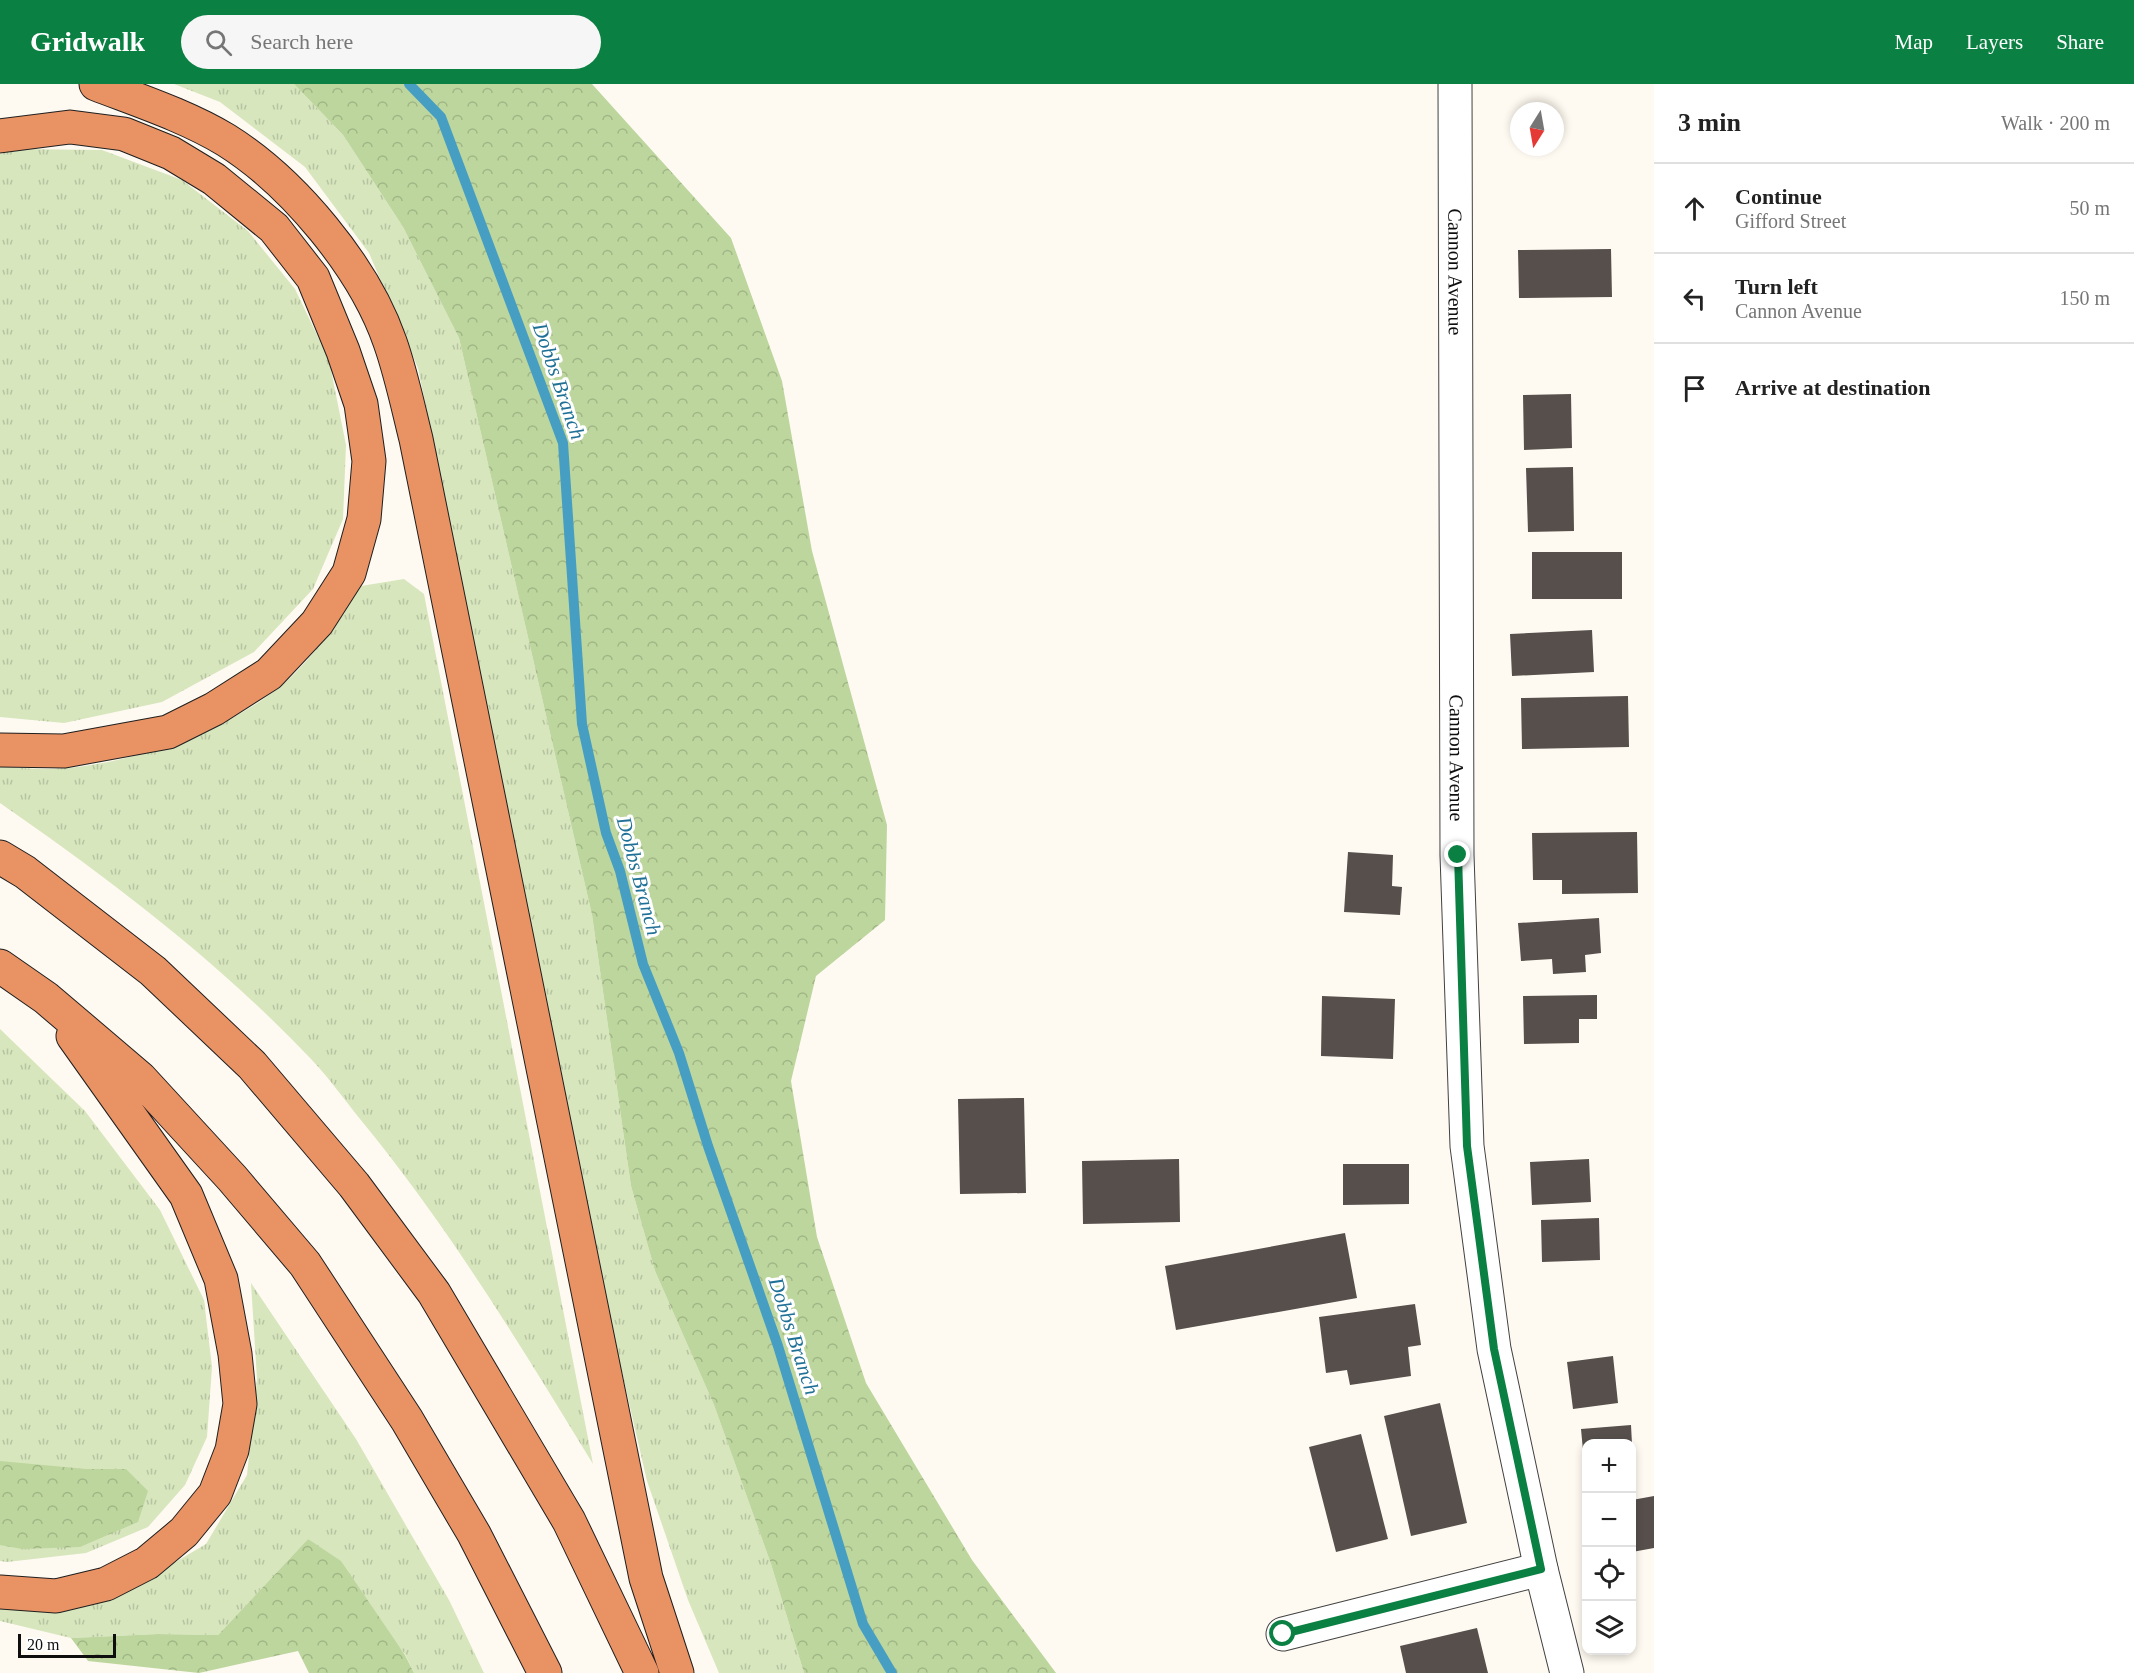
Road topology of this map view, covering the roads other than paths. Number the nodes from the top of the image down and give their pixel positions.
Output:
1 (96, 84) edge
2 (1455, 84) edge
3 (0, 135) edge
4 (0, 750) edge
5 (0, 856) edge
6 (0, 966) edge
7 (46, 998) junction
8 (1541, 1569) junction
9 (0, 1592) edge
10 (1283, 1634) dead end
11 (545, 1673) edge
12 (642, 1673) edge
13 (677, 1673) edge
14 (1567, 1673) edge

1 - 13 highway
2 - 8 street, Cannon Avenue
3 - 4 highway
5 - 12 highway
6 - 7 highway
7 - 9 highway
7 - 11 highway
8 - 10 street
8 - 14 street, Cannon Avenue

